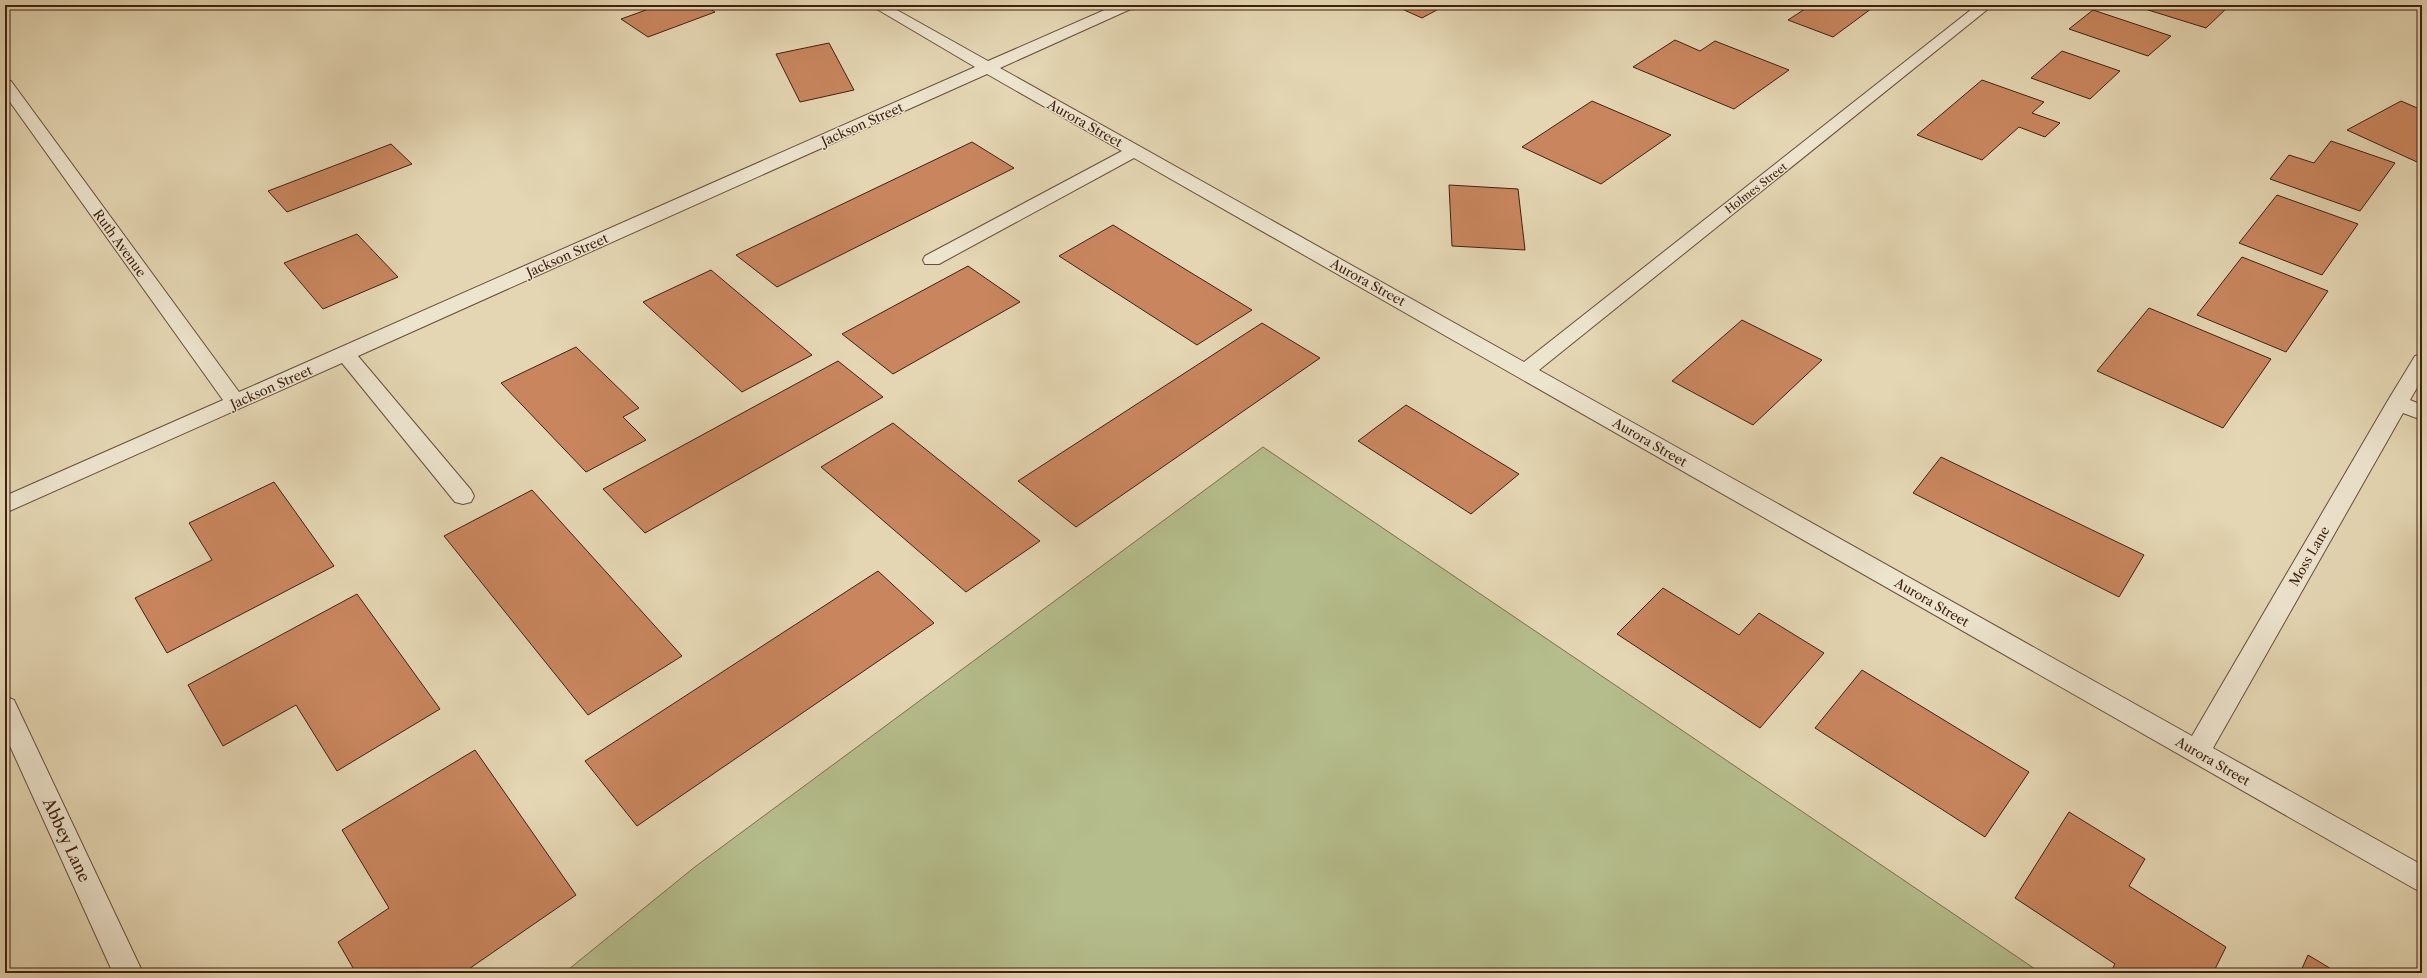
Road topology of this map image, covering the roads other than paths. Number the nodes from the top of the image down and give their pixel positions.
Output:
1 (876, 5) edge
2 (1128, 5) edge
3 (1986, 5) edge
4 (987, 68) junction
5 (5, 84) edge
6 (1135, 151) junction
7 (932, 260) dead end
8 (346, 354) junction
9 (2422, 361) edge
10 (1525, 371) junction
11 (2397, 402) junction
12 (236, 403) junction
13 (2422, 413) edge
14 (463, 496) dead end
15 (5, 505) edge
16 (5, 707) edge
17 (2197, 752) junction
18 (2422, 880) edge
19 (128, 973) edge

1 - 4 street, Aurora Street
2 - 4 street, Jackson Street
3 - 10 street, Holmes Street
4 - 6 street, Aurora Street
4 - 8 street, Jackson Street
5 - 12 street, Ruth Avenue
6 - 7 street
6 - 10 street, Aurora Street
8 - 12 street, Jackson Street
8 - 14 street
9 - 11 street, Moss Lane
10 - 17 street, Aurora Street
11 - 13 street
11 - 17 street, Moss Lane
12 - 15 street, Jackson Street
16 - 19 street, Abbey Lane
17 - 18 street, Aurora Street

